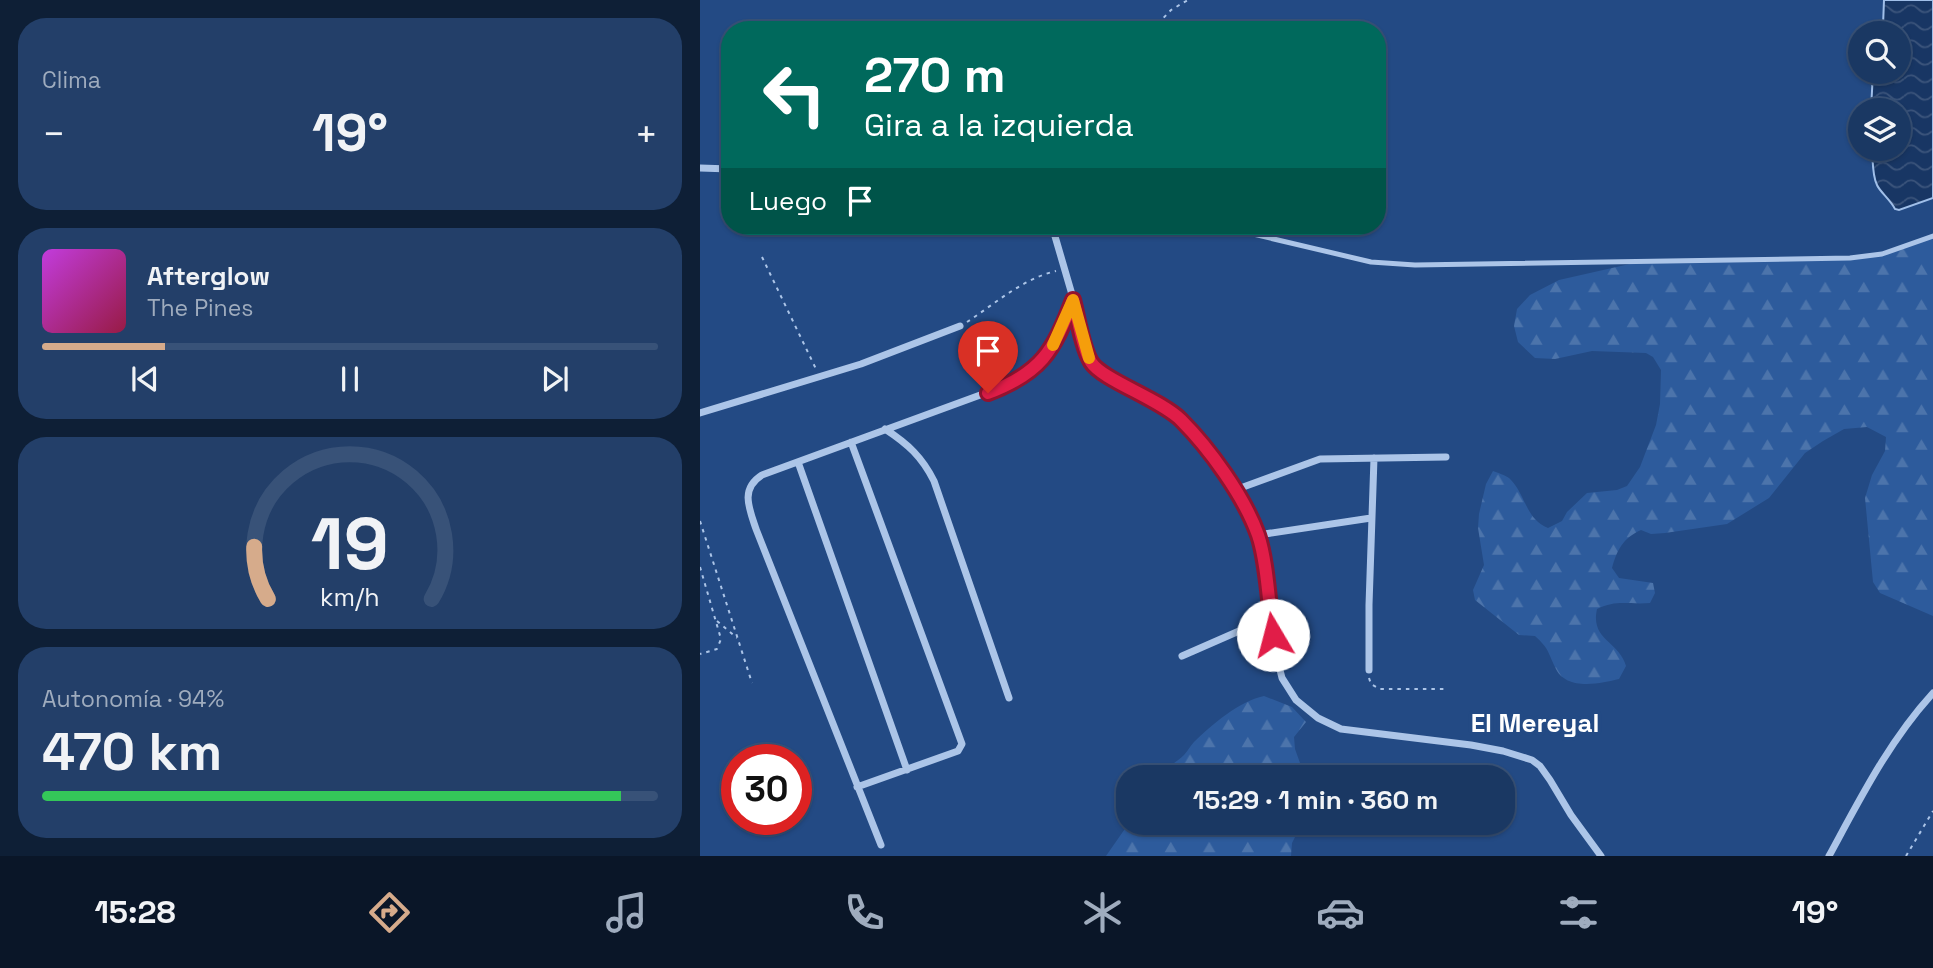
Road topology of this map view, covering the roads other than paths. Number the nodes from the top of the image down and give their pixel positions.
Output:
1 (700, 168) edge
2 (721, 169) edge
3 (1055, 235) edge
4 (1257, 235) edge
5 (1933, 236) edge
6 (1073, 300) junction
7 (960, 326) road end
8 (700, 413) edge
9 (885, 429) junction
10 (851, 442) junction
11 (1446, 457) dead end
12 (1374, 458) junction
13 (798, 461) junction
14 (1235, 491) junction
15 (1371, 518) junction
16 (1258, 535) junction
17 (1271, 617) junction
18 (1182, 656) dead end
19 (1369, 670) road end
20 (1933, 693) edge
21 (1009, 698) dead end
22 (907, 769) junction
23 (857, 788) junction
24 (881, 845) dead end
25 (1601, 856) edge
26 (1829, 856) edge

1 - 2 street
3 - 6 street
4 - 5 lane
6 - 9 street
6 - 14 street
7 - 8 street
9 - 10 street
9 - 21 street
10 - 13 street
10 - 22 street
11 - 12 street
12 - 14 street
12 - 15 street
13 - 22 street
13 - 23 street
14 - 16 street
15 - 16 street
15 - 19 street
16 - 17 street
17 - 18 street
17 - 25 street
20 - 26 street
22 - 23 street
23 - 24 street

